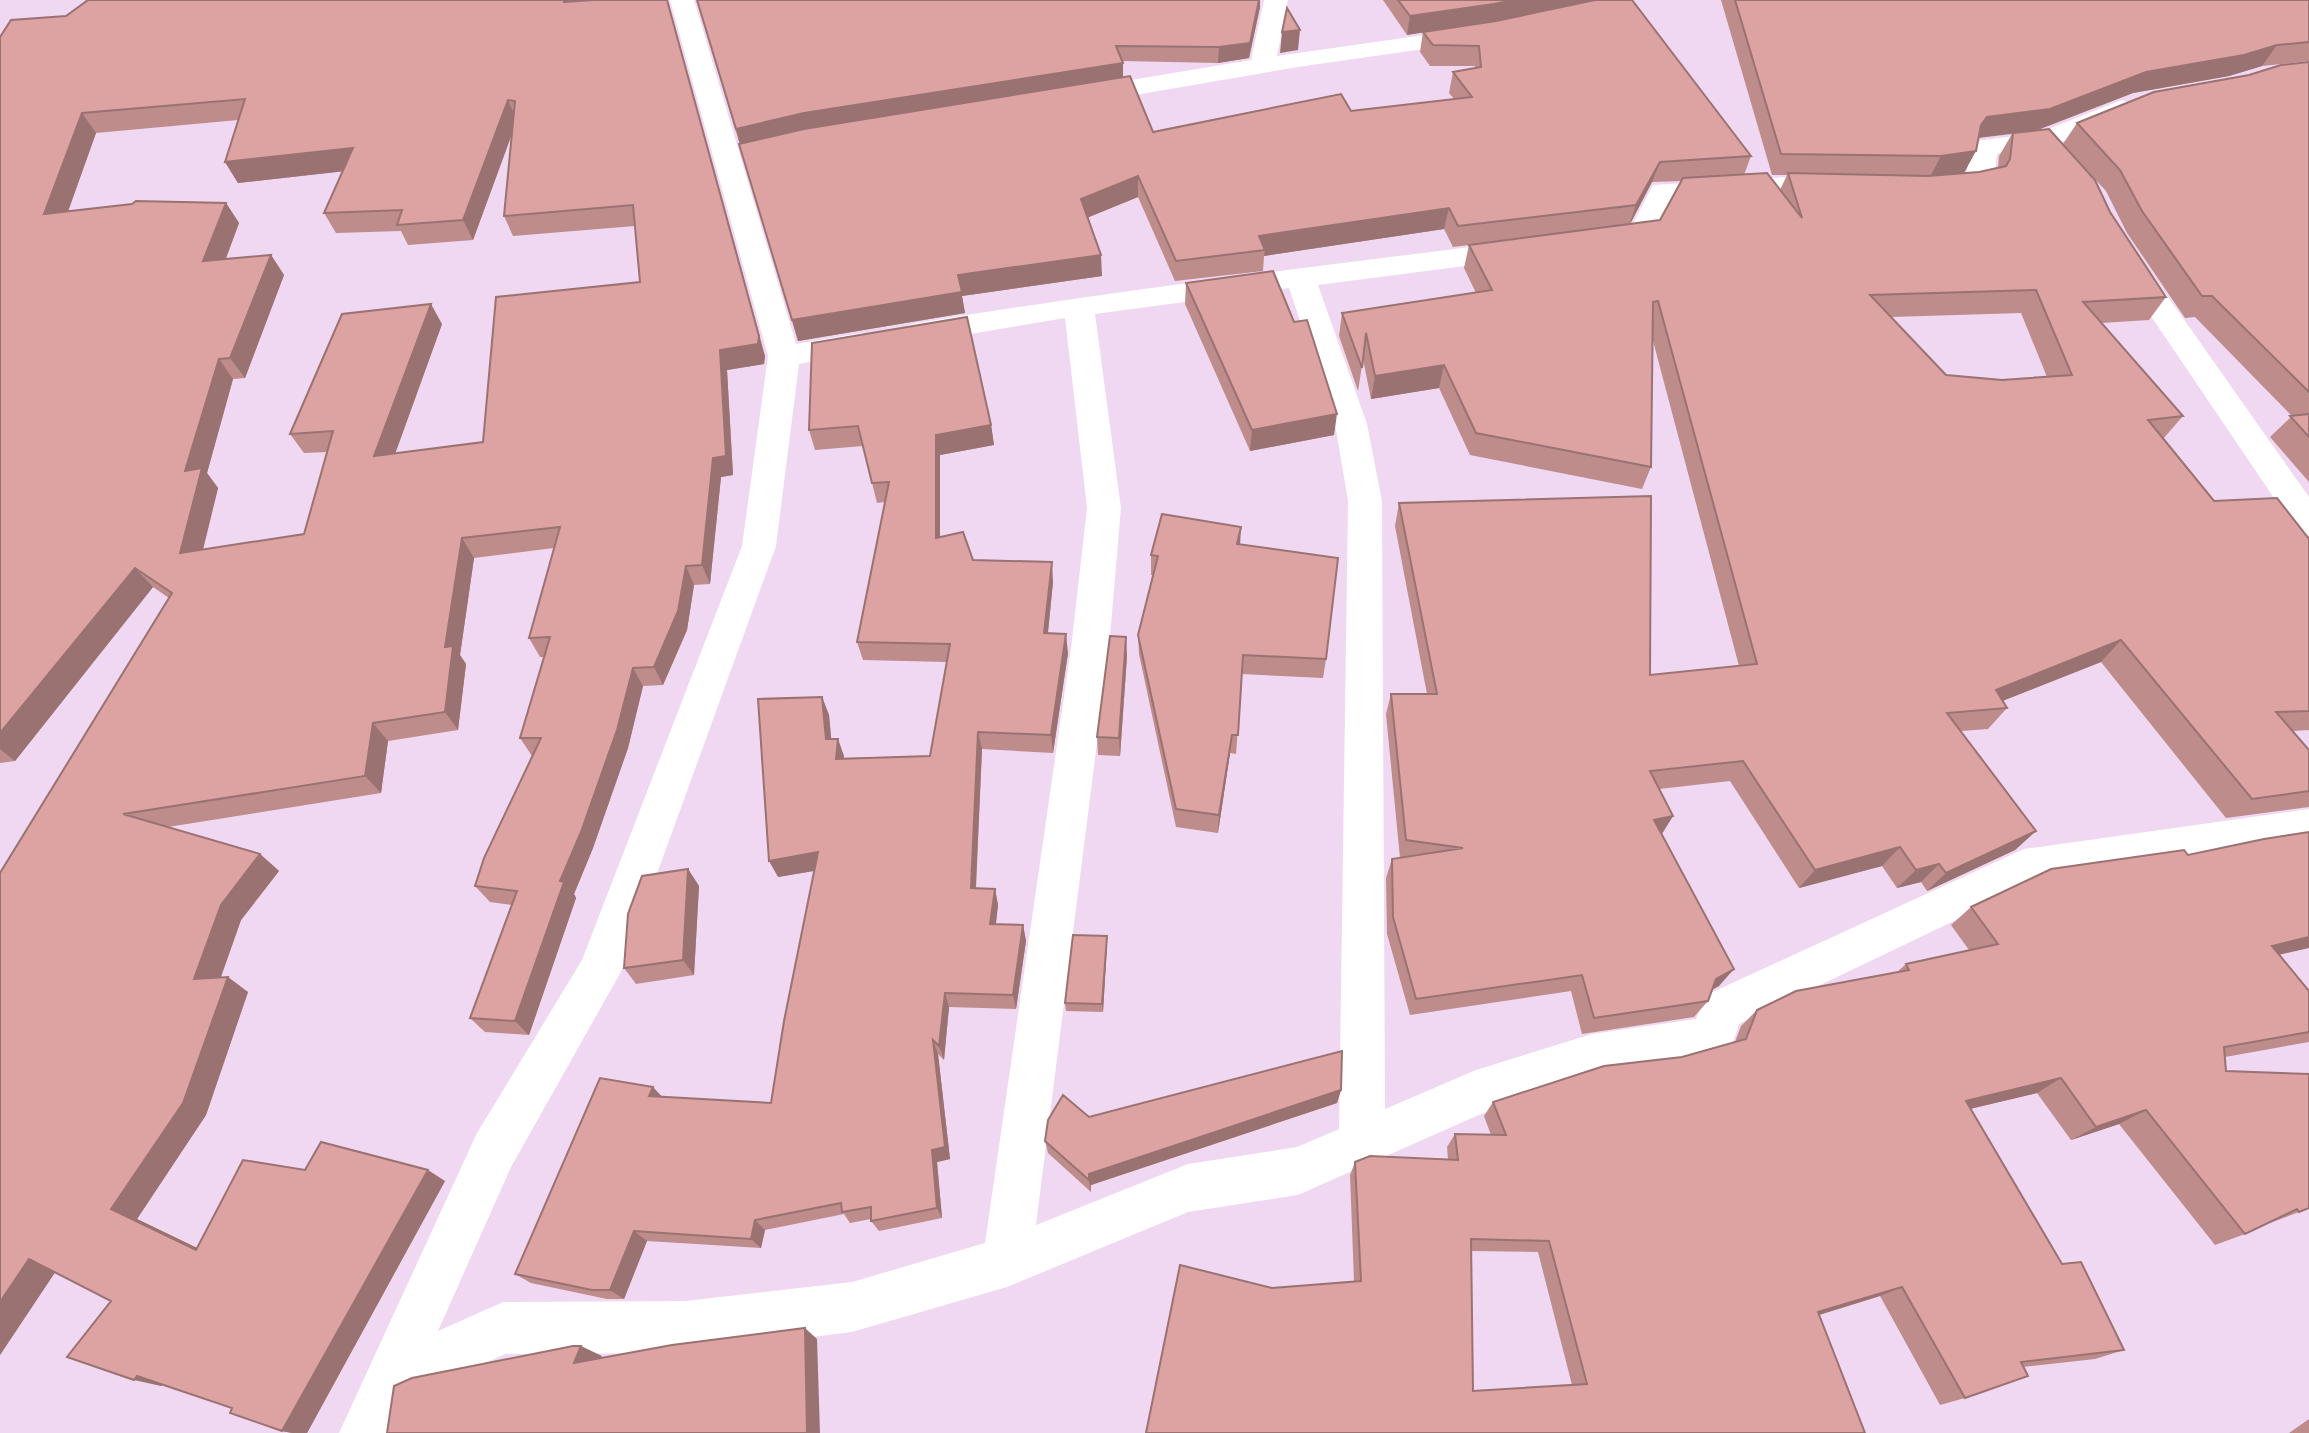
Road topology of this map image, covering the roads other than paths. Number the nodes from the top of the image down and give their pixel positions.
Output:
1 (682, 0) edge
2 (1276, 0) edge
3 (1491, 32) edge
4 (1262, 67) junction
5 (1055, 100) edge
6 (2146, 101) edge
7 (1866, 187) edge
8 (1917, 187) edge
9 (2112, 234) edge
10 (1300, 276) junction
11 (1079, 306) junction
12 (784, 356) junction
13 (2309, 523) edge
14 (2309, 827) edge
15 (1363, 1143) junction
16 (1007, 1262) junction
17 (391, 1379) junction
18 (366, 1433) edge

1 - 12 street
2 - 4 street
3 - 4 street
4 - 5 street
6 - 8 street
7 - 10 street
9 - 13 street
10 - 11 street
10 - 15 street
11 - 12 street
11 - 16 street
12 - 17 street
14 - 15 street
15 - 16 street
16 - 17 street
17 - 18 street

